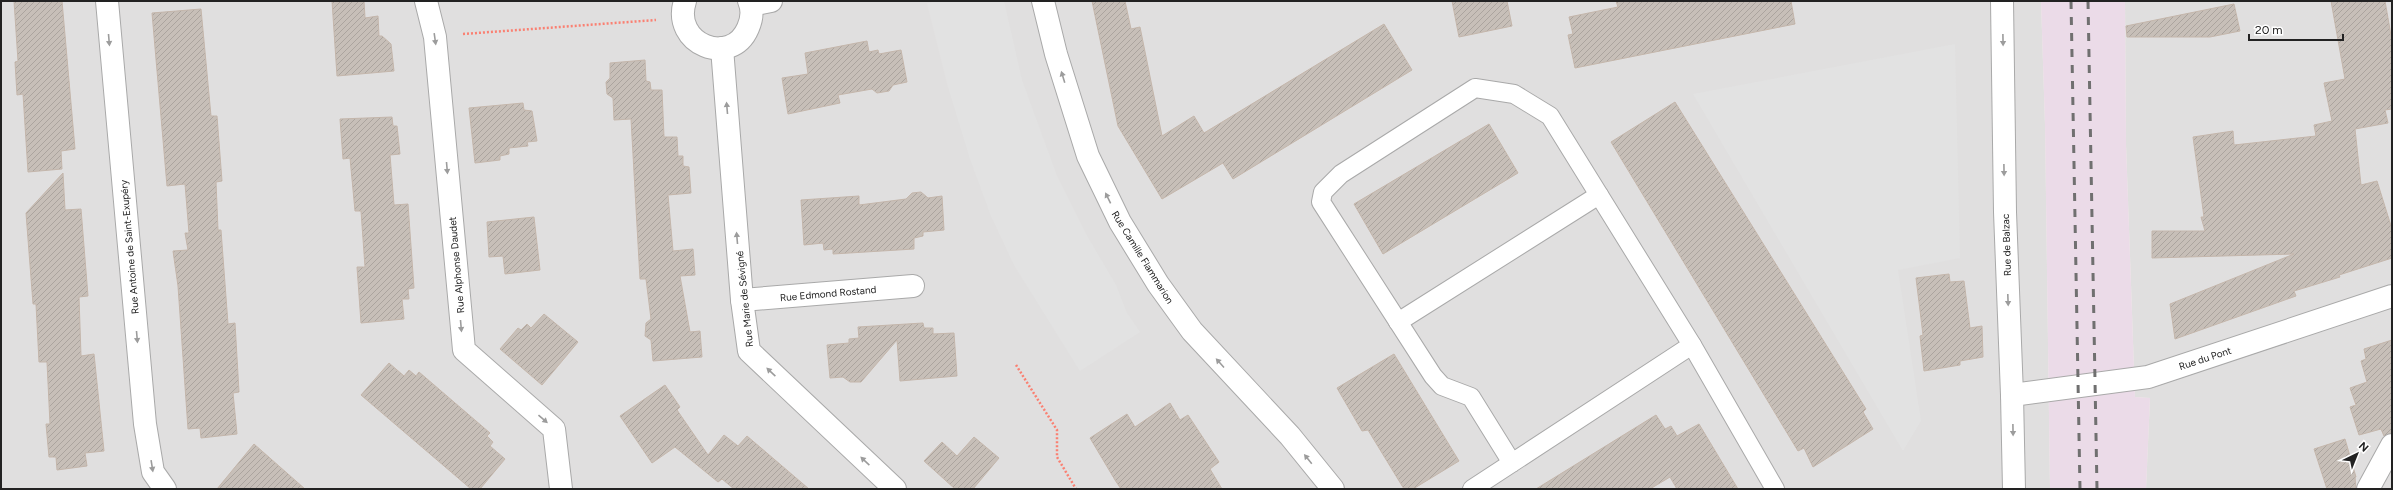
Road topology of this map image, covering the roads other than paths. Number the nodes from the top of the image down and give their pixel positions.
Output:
1 (107, 1) edge
2 (426, 1) edge
3 (1043, 1) edge
4 (2002, 1) edge
5 (757, 2) edge
6 (684, 9) edge
7 (722, 48) junction
8 (1599, 195) junction
9 (913, 286) dead end
10 (2392, 296) edge
11 (742, 300) junction
12 (1398, 322) junction
13 (1692, 345) junction
14 (2012, 395) junction
15 (2392, 444) edge
16 (1512, 463) junction
17 (894, 488) edge
18 (165, 489) edge
19 (561, 489) edge
20 (1333, 489) edge
21 (1472, 489) edge
22 (1775, 489) edge
23 (2014, 489) edge
24 (2368, 489) edge

1 -> 18 street, Rue Antoine de Saint-Exupéry
2 -> 19 street, Rue Alphonse Daudet
20 -> 3 street, Rue Camille Flammarion
4 -> 14 street, Rue de Balzac
5 - 7 street
6 - 7 street
11 -> 7 street, Rue Marie de Sévigné
8 - 12 lane
8 - 12 lane
8 - 13 lane
9 - 11 street, Rue Edmond Rostand
10 - 14 street, Rue du Pont
17 -> 11 street, Rue Marie de Sévigné
12 - 16 lane
13 - 16 lane
13 - 22 lane
14 -> 23 street, Rue de Balzac
15 - 24 street
16 - 21 lane

